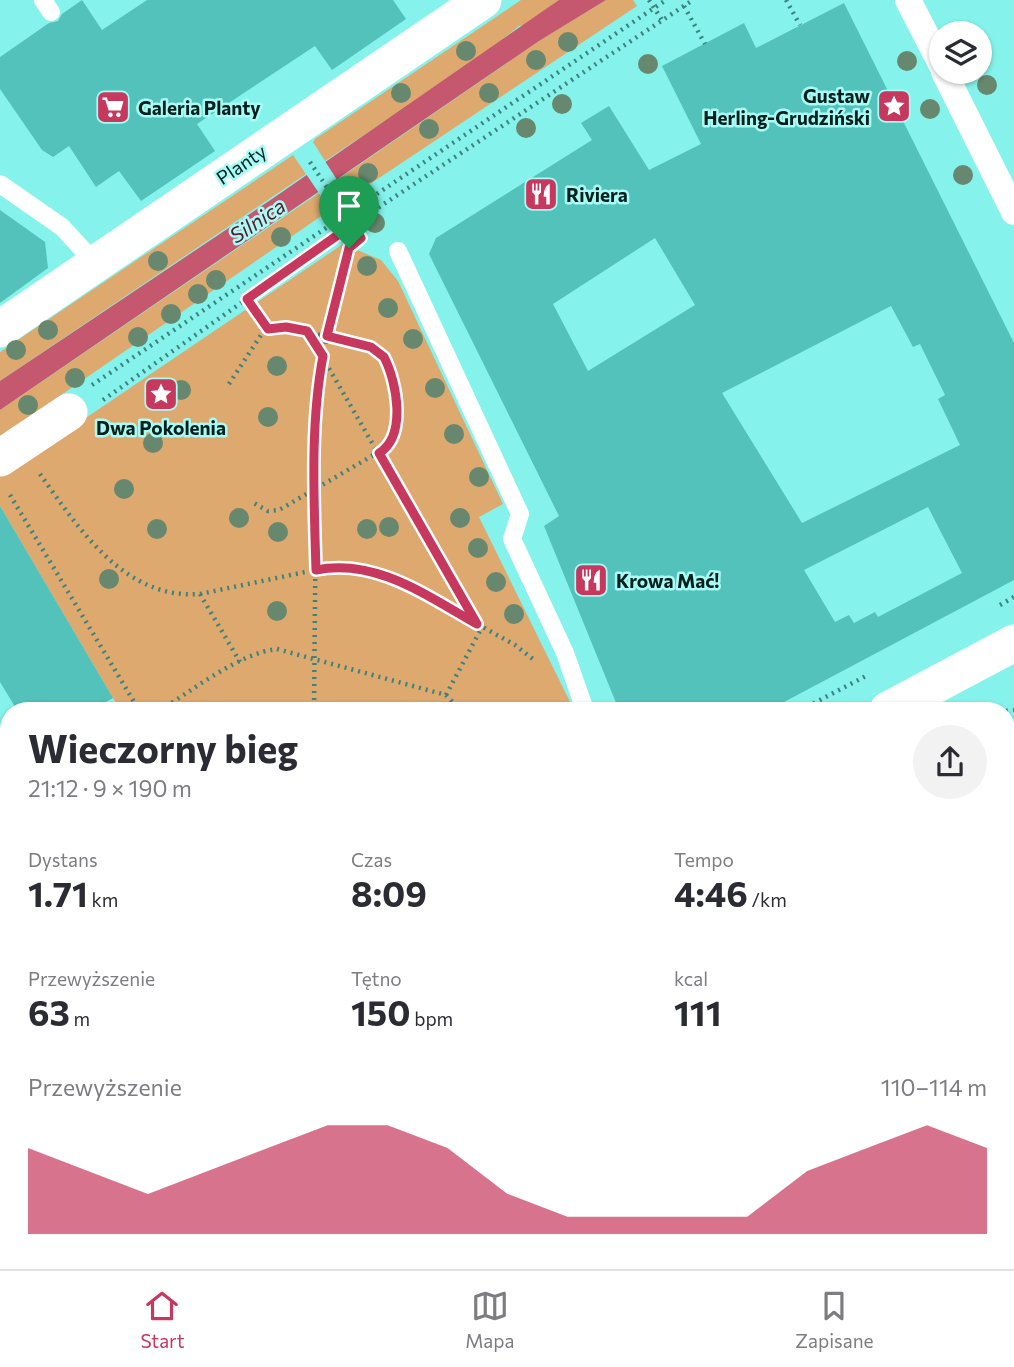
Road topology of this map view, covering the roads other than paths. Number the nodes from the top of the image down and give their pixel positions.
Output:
1 (908, 0) edge
2 (479, 1) edge
3 (929, 41) edge
4 (950, 84) edge
5 (0, 184) edge
6 (1014, 212) edge
7 (398, 251) dead end
8 (96, 264) junction
9 (0, 329) edge
10 (69, 412) road end
11 (9, 465) edge
12 (1014, 643) edge
13 (582, 702) edge
14 (903, 702) edge

1 - 3 street
2 - 8 street, Planty
4 - 6 street
5 - 8 lane
7 - 13 lane
8 - 9 street, Planty
10 - 11 street
12 - 14 street

